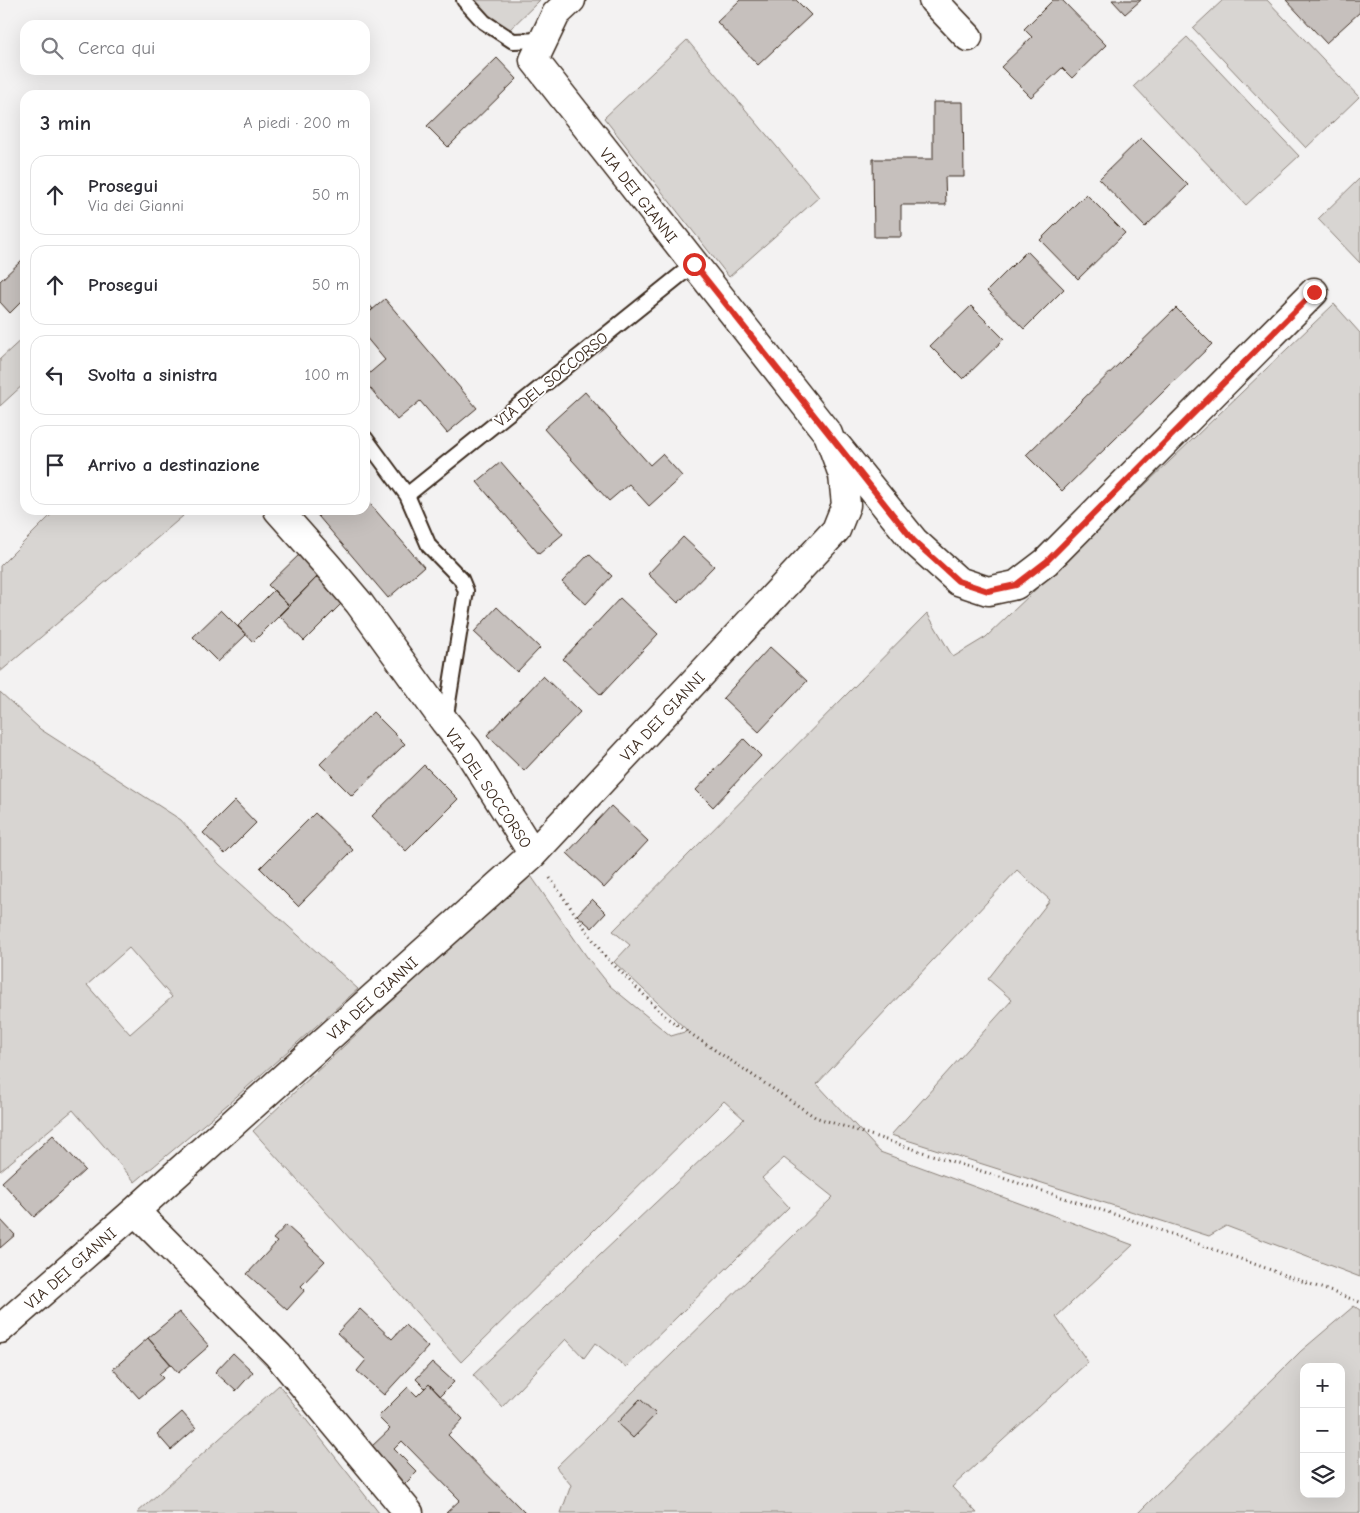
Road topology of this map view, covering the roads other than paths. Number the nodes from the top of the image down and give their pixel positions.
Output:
1 (464, 0) edge
2 (571, 0) edge
3 (933, 0) edge
4 (968, 37) dead end
5 (543, 40) junction
6 (694, 264) junction
7 (1314, 292) dead end
8 (828, 434) junction
9 (370, 445) edge
10 (407, 495) junction
11 (282, 515) edge
12 (445, 722) junction
13 (533, 854) junction
14 (136, 1210) junction
15 (0, 1329) edge
16 (409, 1513) edge

1 - 5 lane
2 - 5 street, VIA DEI GIANNI
3 - 4 street
5 - 6 street, VIA DEI GIANNI
6 - 8 street, VIA DEI GIANNI
6 - 10 lane, VIA DEL SOCCORSO
7 - 8 street
8 - 13 street, VIA DEI GIANNI
9 - 10 lane, VIA DEL SOCCORSO
10 - 12 lane, VIA DEL SOCCORSO
11 - 12 street, VIA DEL SOCCORSO
12 - 13 street, VIA DEL SOCCORSO
13 - 14 street, VIA DEI GIANNI
14 - 15 street, VIA DEI GIANNI
14 - 16 street

